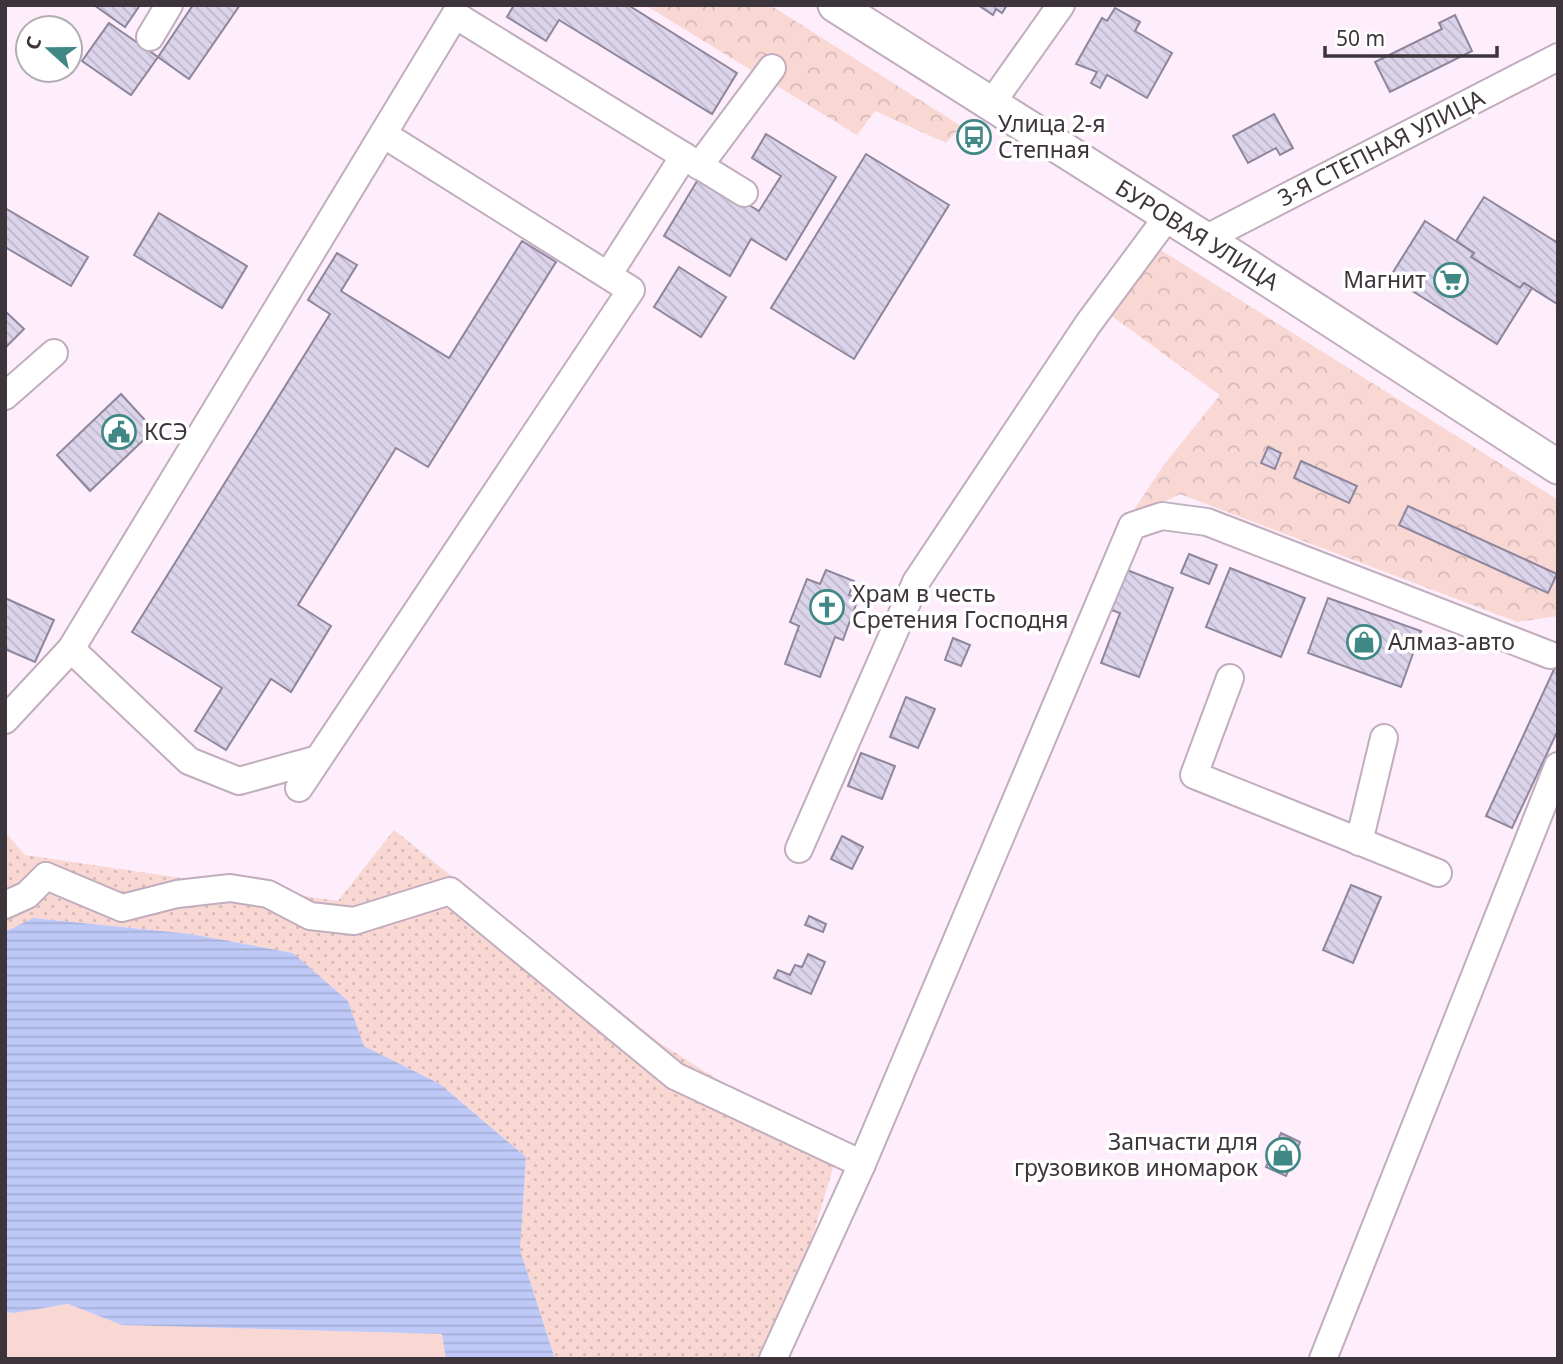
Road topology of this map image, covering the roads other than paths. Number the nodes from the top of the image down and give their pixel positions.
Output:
1 (169, 5) edge
2 (1061, 5) edge
3 (846, 8) edge
4 (150, 37) dead end
5 (1558, 57) edge
6 (772, 68) dead end
7 (991, 104) junction
8 (383, 134) junction
9 (692, 161) junction
10 (744, 193) dead end
11 (1168, 216) junction
12 (1205, 239) junction
13 (608, 275) junction
14 (54, 353) dead end
15 (5, 396) edge
16 (1558, 467) edge
17 (71, 649) junction
18 (1550, 654) dead end
19 (1230, 678) dead end
20 (5, 720) edge
21 (1384, 738) dead end
22 (318, 759) junction
23 (1558, 766) edge
24 (299, 788) dead end
25 (1359, 842) junction
26 (799, 849) dead end
27 (1438, 873) dead end
28 (5, 905) edge
29 (862, 1164) junction
30 (773, 1359) edge
31 (1322, 1359) edge

1 - 4 street
2 - 7 street
3 - 7 main road, БУРОВАЯ УЛИЦА
5 - 12 street, 3-Я СТЕПНАЯ УЛИЦА
6 - 9 street
7 - 11 main road, БУРОВАЯ УЛИЦА
8 - 9 street
8 - 13 street
8 - 17 street
9 - 10 street
9 - 13 street
11 - 12 main road, БУРОВАЯ УЛИЦА
11 - 26 street
12 - 16 main road, БУРОВАЯ УЛИЦА
13 - 22 street
14 - 15 street
17 - 20 street
17 - 22 street
18 - 29 street
19 - 25 street
21 - 25 street
22 - 24 street
23 - 31 street
25 - 27 street
28 - 29 street
29 - 30 street

